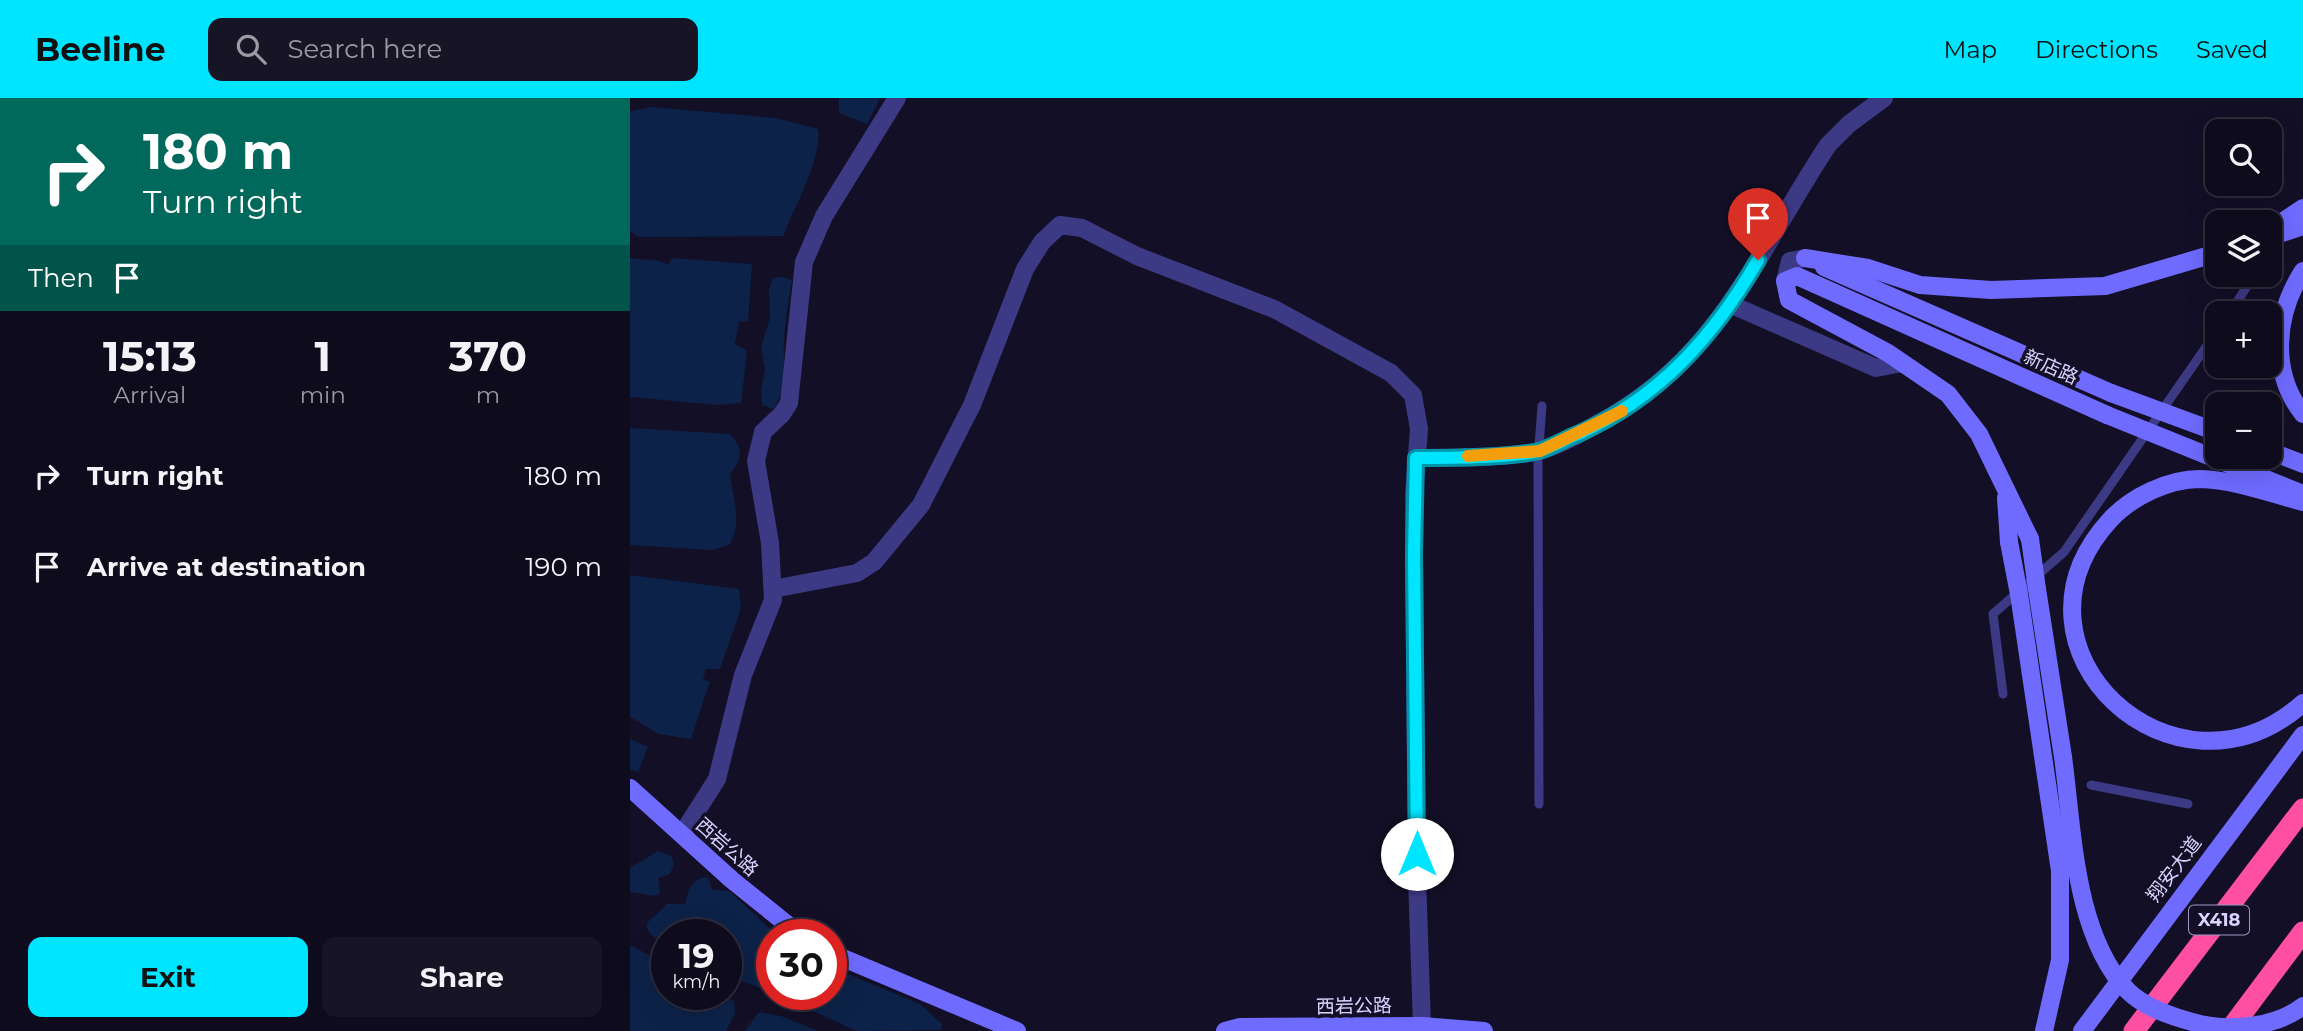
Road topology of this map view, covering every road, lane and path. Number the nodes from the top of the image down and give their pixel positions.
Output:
1 (897, 98) edge
2 (1884, 98) edge
3 (2303, 208) edge
4 (2282, 222) edge
5 (2303, 226) edge
6 (2282, 233) edge
7 (2205, 257) edge
8 (1805, 258) junction
9 (2303, 271) edge
10 (1785, 281) junction
11 (1732, 304) junction
12 (2205, 348) edge
13 (1902, 363) junction
14 (1542, 406) dead end
15 (2303, 414) edge
16 (2205, 428) edge
17 (1540, 451) junction
18 (2282, 456) edge
19 (1416, 458) junction
20 (2303, 464) edge
21 (2005, 484) junction
22 (2303, 494) edge
23 (2303, 502) edge
24 (773, 589) junction
25 (2003, 694) dead end
26 (2303, 703) edge
27 (2303, 735) edge
28 (2091, 785) dead end
29 (630, 788) edge
30 (1539, 804) dead end
31 (2188, 804) dead end
32 (2303, 809) edge
33 (682, 834) junction
34 (780, 919) edge
35 (2303, 932) edge
36 (847, 960) edge
37 (2303, 1006) edge
38 (1422, 1026) junction
39 (1017, 1031) edge
40 (1226, 1031) edge
41 (1484, 1031) edge
42 (2045, 1031) edge
43 (2082, 1031) edge
44 (2134, 1031) edge
45 (2229, 1031) edge

1 - 24 street
2 - 11 street
3 - 4 main road
5 - 6 main road
7 - 8 main road
8 - 10 street
8 - 16 main road, 新店路, bridge
9 - 15 main road
10 - 13 main road
10 - 22 main road, 新店路, bridge
11 - 13 street
11 - 17 street
12 - 25 lane
13 - 21 main road
14 - 17 lane
17 - 19 street
17 - 30 lane
18 - 20 main road
19 - 24 street
19 - 38 street
21 - 37 main road, bridge
21 - 42 main road, bridge
23 - 26 main road
24 - 33 street
27 - 43 main road, 翔安大道 / X418
28 - 31 lane
29 - 33 main road, 西岩公路
32 - 44 highway, X418
33 - 34 main road, 西岩公路
35 - 45 highway
36 - 39 main road
38 - 40 main road, 西岩公路
38 - 41 main road, 西岩公路

